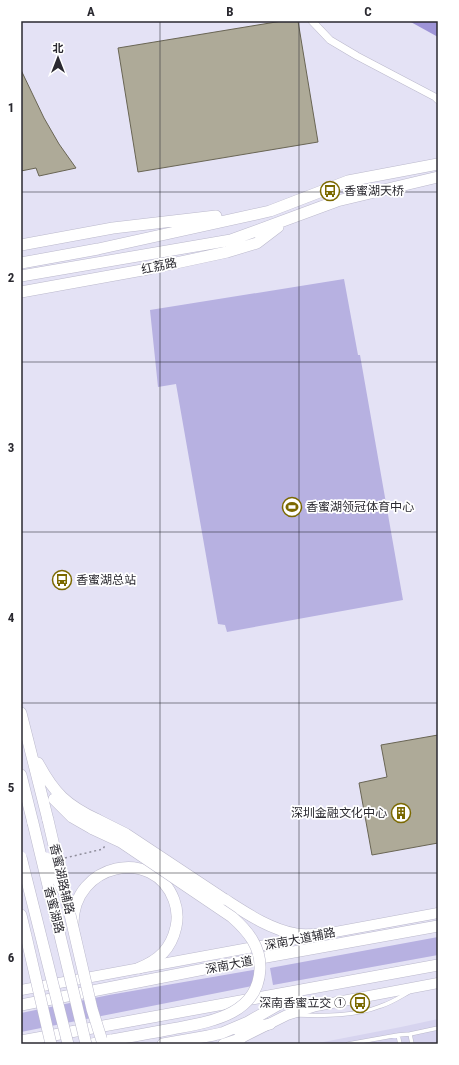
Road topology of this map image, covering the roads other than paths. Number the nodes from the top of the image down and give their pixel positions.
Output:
1 (312, 21) edge
2 (438, 100) edge
3 (438, 164) edge
4 (438, 177) edge
5 (270, 210) junction
6 (288, 219) junction
7 (21, 245) edge
8 (21, 263) edge
9 (21, 276) edge
10 (21, 292) edge
11 (21, 713) edge
12 (28, 742) junction
13 (36, 771) junction
14 (21, 775) edge
15 (95, 824) junction
16 (38, 842) junction
17 (21, 857) edge
18 (67, 898) junction
19 (436, 912) edge
20 (21, 915) edge
21 (21, 926) edge
22 (438, 926) edge
23 (74, 927) junction
24 (330, 933) junction
25 (26, 936) junction
26 (438, 965) edge
27 (139, 968) junction
28 (438, 983) edge
29 (319, 986) junction
30 (21, 990) edge
31 (21, 1005) edge
32 (270, 1024) junction
33 (438, 1028) edge
34 (410, 1034) junction
35 (398, 1035) junction
36 (208, 1036) junction
37 (21, 1041) edge
38 (239, 1041) edge
39 (107, 1042) edge
40 (51, 1044) edge
41 (68, 1044) edge
42 (86, 1044) edge
43 (92, 1044) edge
44 (163, 1044) edge
45 (223, 1044) edge
46 (348, 1044) edge
47 (400, 1044) edge
48 (412, 1044) edge

1 - 2 street
3 - 5 main road
4 - 6 main road, 红荔路
5 - 7 main road
5 - 8 main road
6 - 9 main road, 红荔路
6 - 10 main road, 红荔路
11 - 12 main road, 香蜜湖路辅路
12 - 13 main road, 香蜜湖路辅路
12 - 15 main road
13 - 15 main road
13 - 18 main road, 香蜜湖路辅路, bridge
14 - 16 main road, 香蜜湖路, bridge
15 - 24 main road, bridge
15 - 39 main road, bridge
16 - 18 main road, bridge
16 - 42 main road, 香蜜湖路, bridge
17 - 41 main road, 香蜜湖路, bridge
18 - 23 main road, 香蜜湖路辅路, bridge
19 - 24 main road, 深南大道辅路
20 - 25 main road
21 - 25 main road
22 - 31 main road, 深南大道
23 - 27 main road, bridge
23 - 39 main road, 香蜜湖路辅路, bridge
24 - 27 main road, 深南大道辅路
25 - 40 main road, bridge
26 - 29 main road
27 - 30 main road, 深南大道辅路
28 - 32 main road
29 - 36 main road
29 - 37 main road
32 - 36 main road
32 - 38 main road
33 - 34 lane
34 - 35 lane
34 - 48 lane
35 - 46 lane
35 - 47 lane
36 - 44 main road
38 - 45 main road
39 - 43 main road

